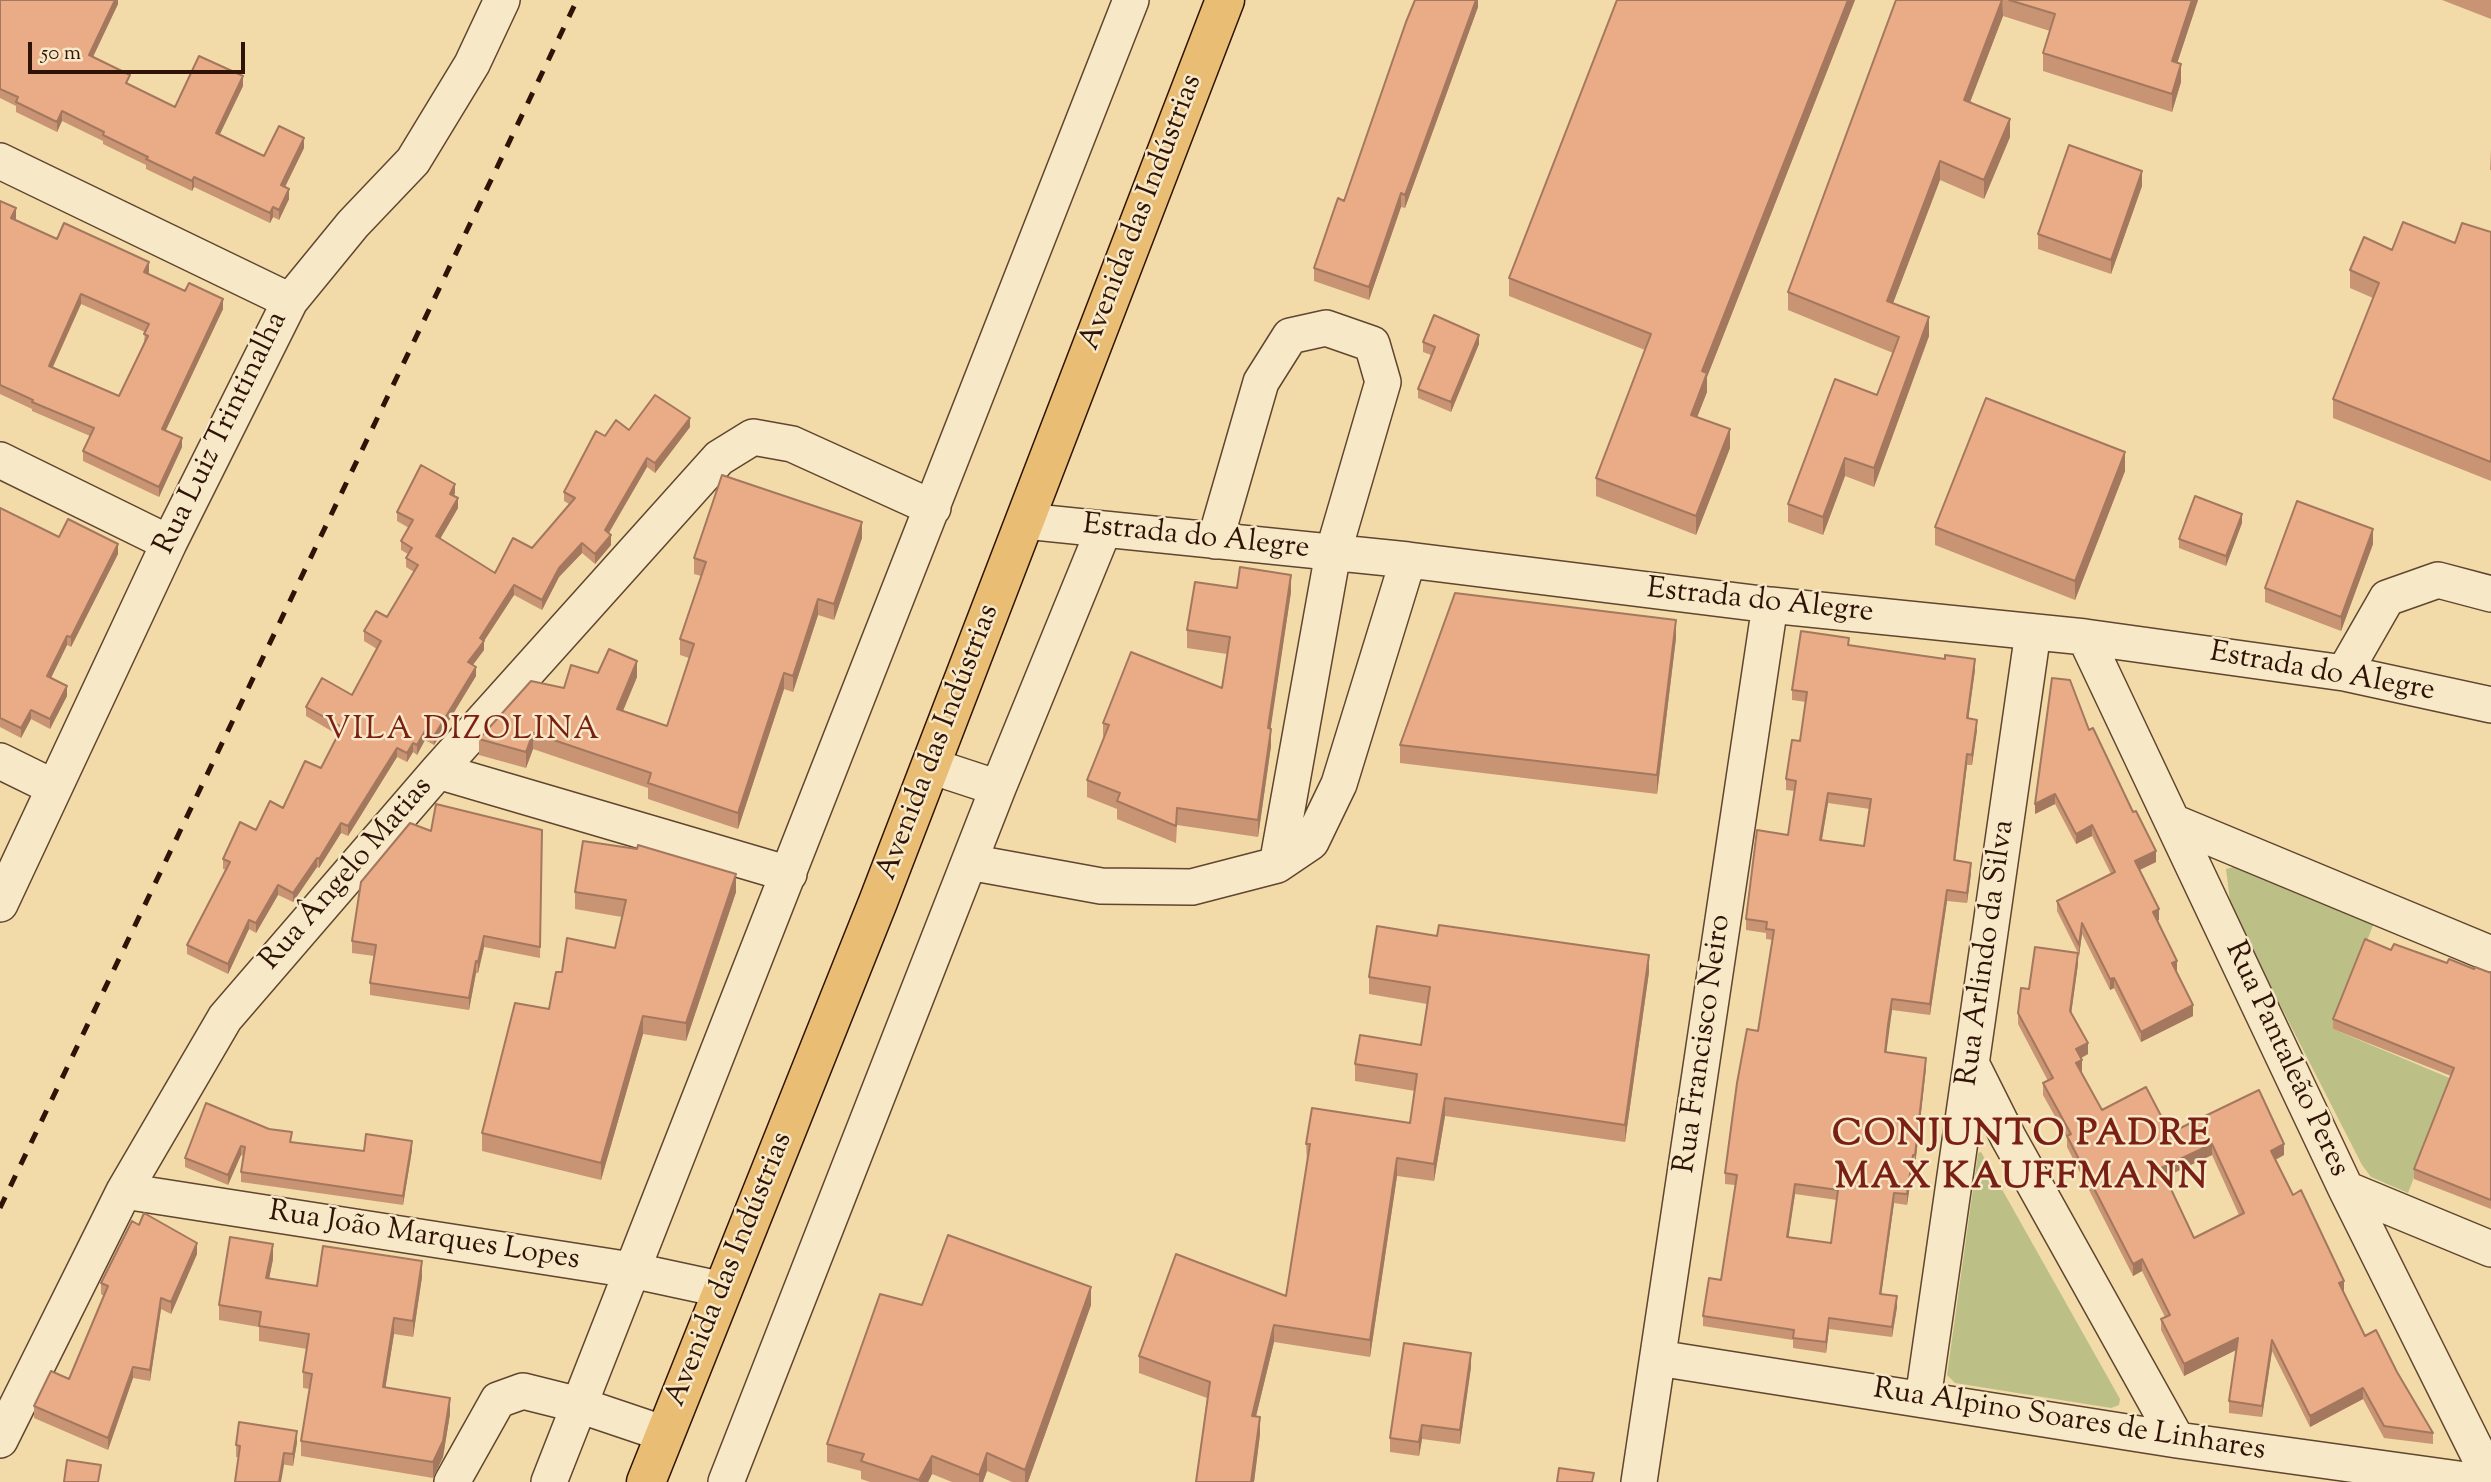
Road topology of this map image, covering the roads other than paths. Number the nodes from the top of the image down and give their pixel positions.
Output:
1 (502, 0) edge
2 (1132, 0) edge
3 (1226, 0) edge
4 (0, 161) edge
5 (290, 300) junction
6 (0, 460) edge
7 (933, 508) junction
8 (1026, 521) junction
9 (1104, 528) junction
10 (1215, 541) junction
11 (169, 543) junction
12 (1333, 553) junction
13 (1408, 561) junction
14 (2491, 594) edge
15 (1770, 605) junction
16 (2033, 632) junction
17 (2085, 637) junction
18 (2344, 673) junction
19 (2491, 705) edge
20 (0, 761) edge
21 (931, 766) junction
22 (438, 771) junction
23 (53, 787) junction
24 (998, 788) junction
25 (2173, 822) junction
26 (969, 862) junction
27 (1277, 865) junction
28 (789, 874) junction
29 (0, 904) edge
30 (2491, 954) edge
31 (1972, 1065) junction
32 (2346, 1189) junction
33 (124, 1191) junction
34 (2491, 1249) edge
35 (631, 1270) junction
36 (724, 1290) junction
37 (1658, 1357) junction
38 (1923, 1399) junction
39 (579, 1405) junction
40 (666, 1434) junction
41 (0, 1440) edge
42 (2177, 1440) junction
43 (2491, 1480) edge
44 (452, 1482) edge
45 (549, 1482) edge
46 (646, 1482) edge
47 (726, 1482) edge
48 (1639, 1482) edge
49 (2480, 1482) edge

1 - 5 street, Rua Luiz Trintinalha
2 - 7 street
3 - 8 main road, Avenida das Indústrias
4 - 5 street
5 - 11 street, Rua Luiz Trintinalha
6 - 11 street
7 - 22 street, Rua Ângelo Matias
7 - 28 street
8 - 9 street, Estrada do Alegre
8 - 21 main road, Avenida das Indústrias
9 - 10 street, Estrada do Alegre
9 - 24 street
10 - 12 street, Estrada do Alegre
10 - 12 street
11 - 23 street, Rua Luiz Trintinalha
12 - 13 street, Estrada do Alegre
12 - 27 street
13 - 15 street, Estrada do Alegre
13 - 27 street
14 - 18 street
15 - 16 street, Estrada do Alegre
15 - 37 street, Rua Francisco Neiro
16 - 17 street, Estrada do Alegre
16 - 31 street, Rua Arlindo da Silva
17 - 18 street, Estrada do Alegre
17 - 25 street, Rua Pantaleão Peres
18 - 19 street, Estrada do Alegre
20 - 23 street
21 - 24 street
21 - 36 main road, Avenida das Indústrias
22 - 28 street
22 - 33 street, Rua Ângelo Matias
23 - 29 street, Rua Luiz Trintinalha
24 - 26 street
25 - 30 street
25 - 32 street, Rua Pantaleão Peres
26 - 27 street
26 - 47 street
28 - 35 street
31 - 38 street, Rua Arlindo da Silva
31 - 42 street
32 - 34 street
32 - 43 street, Rua Pantaleão Peres
33 - 35 street, Rua João Marques Lopes
33 - 41 street, Rua Ângelo Matias
35 - 36 street, Rua João Marques Lopes
35 - 39 street
36 - 40 main road, Avenida das Indústrias
37 - 38 street, Rua Alpino Soares de Linhares
37 - 48 street, Rua Francisco Neiro
38 - 42 street, Rua Alpino Soares de Linhares
39 - 40 street
39 - 44 street
39 - 45 street
40 - 46 main road, Avenida das Indústrias
42 - 49 street, Rua Alpino Soares de Linhares

